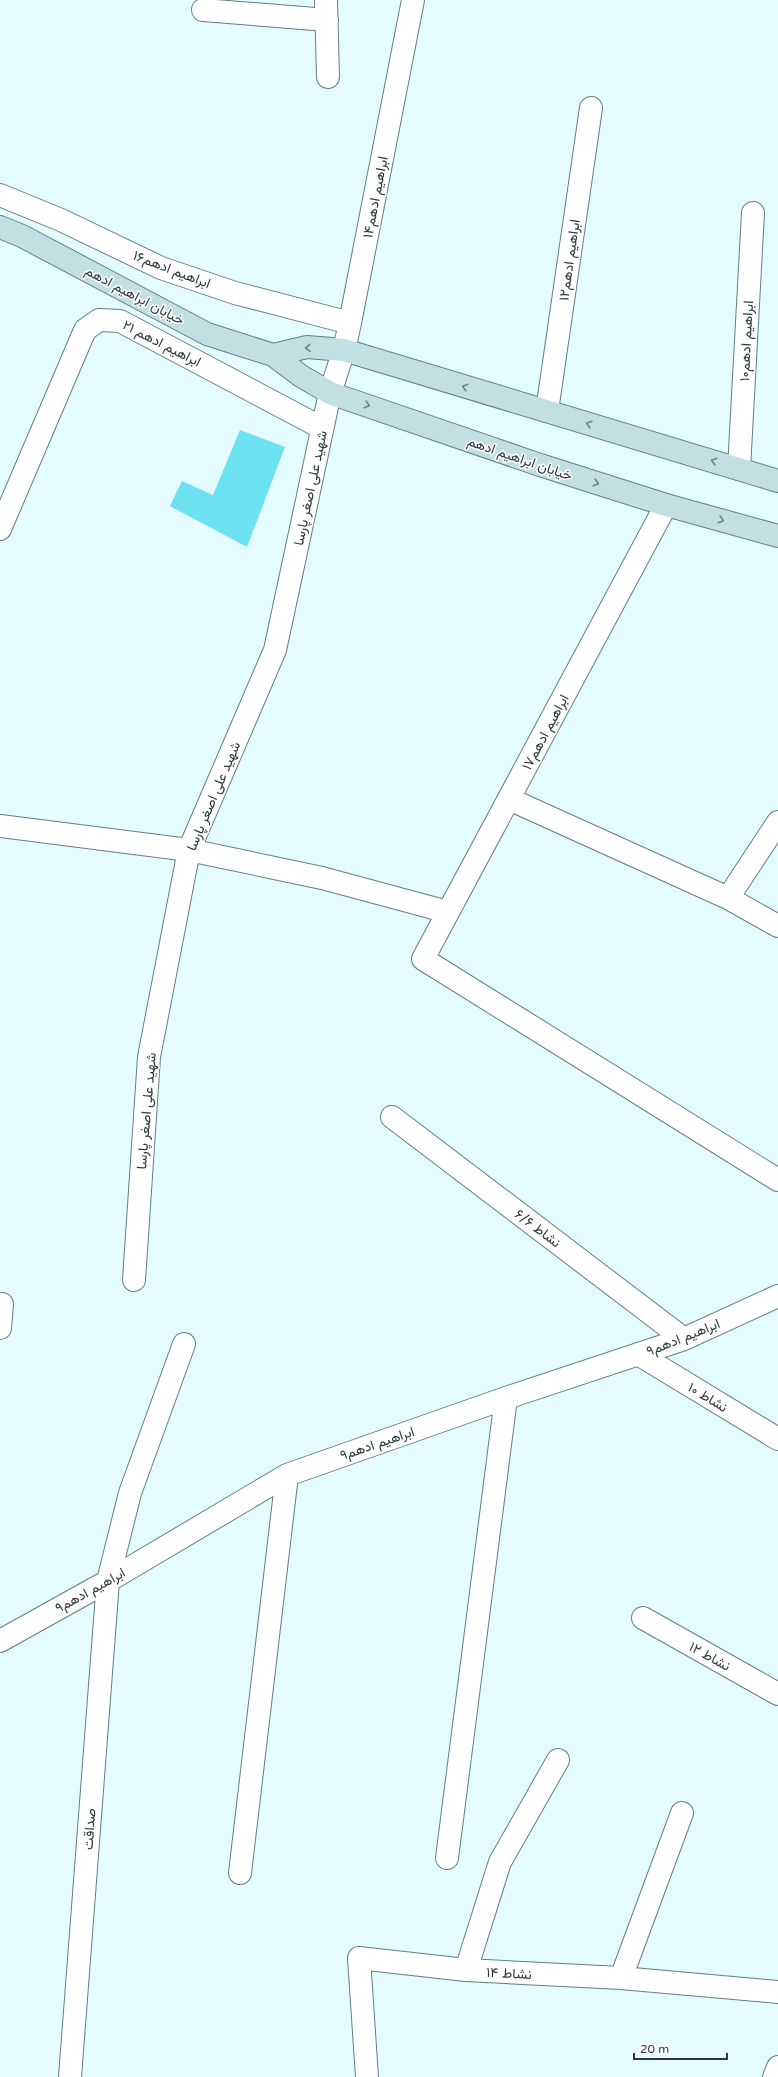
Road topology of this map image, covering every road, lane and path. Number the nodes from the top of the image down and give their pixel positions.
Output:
1 (413, 0) edge
2 (203, 10) dead end
3 (327, 10) edge
4 (328, 77) dead end
5 (591, 108) dead end
6 (0, 194) edge
7 (753, 213) dead end
8 (0, 227) edge
9 (350, 323) junction
10 (344, 350) junction
11 (273, 356) junction
12 (330, 393) junction
13 (547, 411) junction
14 (322, 428) junction
15 (740, 469) junction
16 (778, 481) edge
17 (666, 505) junction
18 (0, 529) edge
19 (778, 536) edge
20 (509, 799) junction
21 (778, 822) edge
22 (0, 826) edge
23 (189, 850) junction
24 (728, 898) junction
25 (448, 912) junction
26 (778, 926) edge
27 (392, 1116) dead end
28 (778, 1180) edge
29 (134, 1280) dead end
30 (778, 1296) edge
31 (2, 1304) dead end
32 (0, 1328) edge
33 (684, 1339) junction
34 (184, 1344) dead end
35 (638, 1354) junction
36 (506, 1398) junction
37 (778, 1439) edge
38 (288, 1475) junction
39 (108, 1581) junction
40 (642, 1618) dead end
41 (0, 1641) edge
42 (778, 1694) edge
43 (558, 1760) dead end
44 (682, 1813) dead end
45 (447, 1858) dead end
46 (240, 1873) dead end
47 (466, 1970) junction
48 (621, 1978) junction
49 (778, 1992) edge
50 (778, 2067) edge
51 (70, 2077) edge
52 (367, 2077) edge
53 (774, 2077) edge

1 - 9 street, ابراهیم ادهم۱۴
2 - 3 street
3 - 4 street
5 - 13 street, ابراهیم ادهم۱۲
6 - 9 street, ابراهیم ادهم۱۶
7 - 15 street, ابراهیم ادهم۱۰
8 - 11 street, خیابان ابراهیم ادهم
9 - 10 street, ابراهیم ادهم۱۴
10 -> 11 street
10 - 12 street, ابراهیم ادهم۱۴
13 -> 10 street
11 - 12 street, خیابان ابراهیم ادهم
12 - 14 street, شهید علی اصغر پارسا
12 -> 17 street, خیابان ابراهیم ادهم
15 -> 13 street
14 - 18 street, ابراهیم ادهم ۲۱
14 - 23 street, شهید علی اصغر پارسا
15 - 16 street
17 -> 19 street, خیابان ابراهیم ادهم
17 - 20 street, ابراهیم ادهم۱۷
20 - 24 street
20 - 25 street, ابراهیم ادهم۱۷
21 - 24 street
22 - 23 street
23 - 25 street
23 - 29 street, شهید علی اصغر پارسا
24 - 26 street
25 - 28 street, ابراهیم ادهم۱۷
27 - 33 street, نشاط ۶/۶
30 - 33 street, ابراهیم ادهم۹
31 - 32 street
33 - 35 street, ابراهیم ادهم۹
34 - 39 street, صداقت
35 - 36 street, ابراهیم ادهم۹
35 - 37 street, نشاط ۱۰
36 - 38 street, ابراهیم ادهم۹
36 - 45 street
38 - 39 street, ابراهیم ادهم۹
38 - 46 street
39 - 41 street, ابراهیم ادهم۹
39 - 51 street, صداقت
40 - 42 street, نشاط ۱۲
43 - 47 street
44 - 48 street
47 - 48 street, نشاط ۱۴
47 - 52 street, نشاط ۱۴
48 - 49 street, نشاط ۱۴
50 - 53 street

